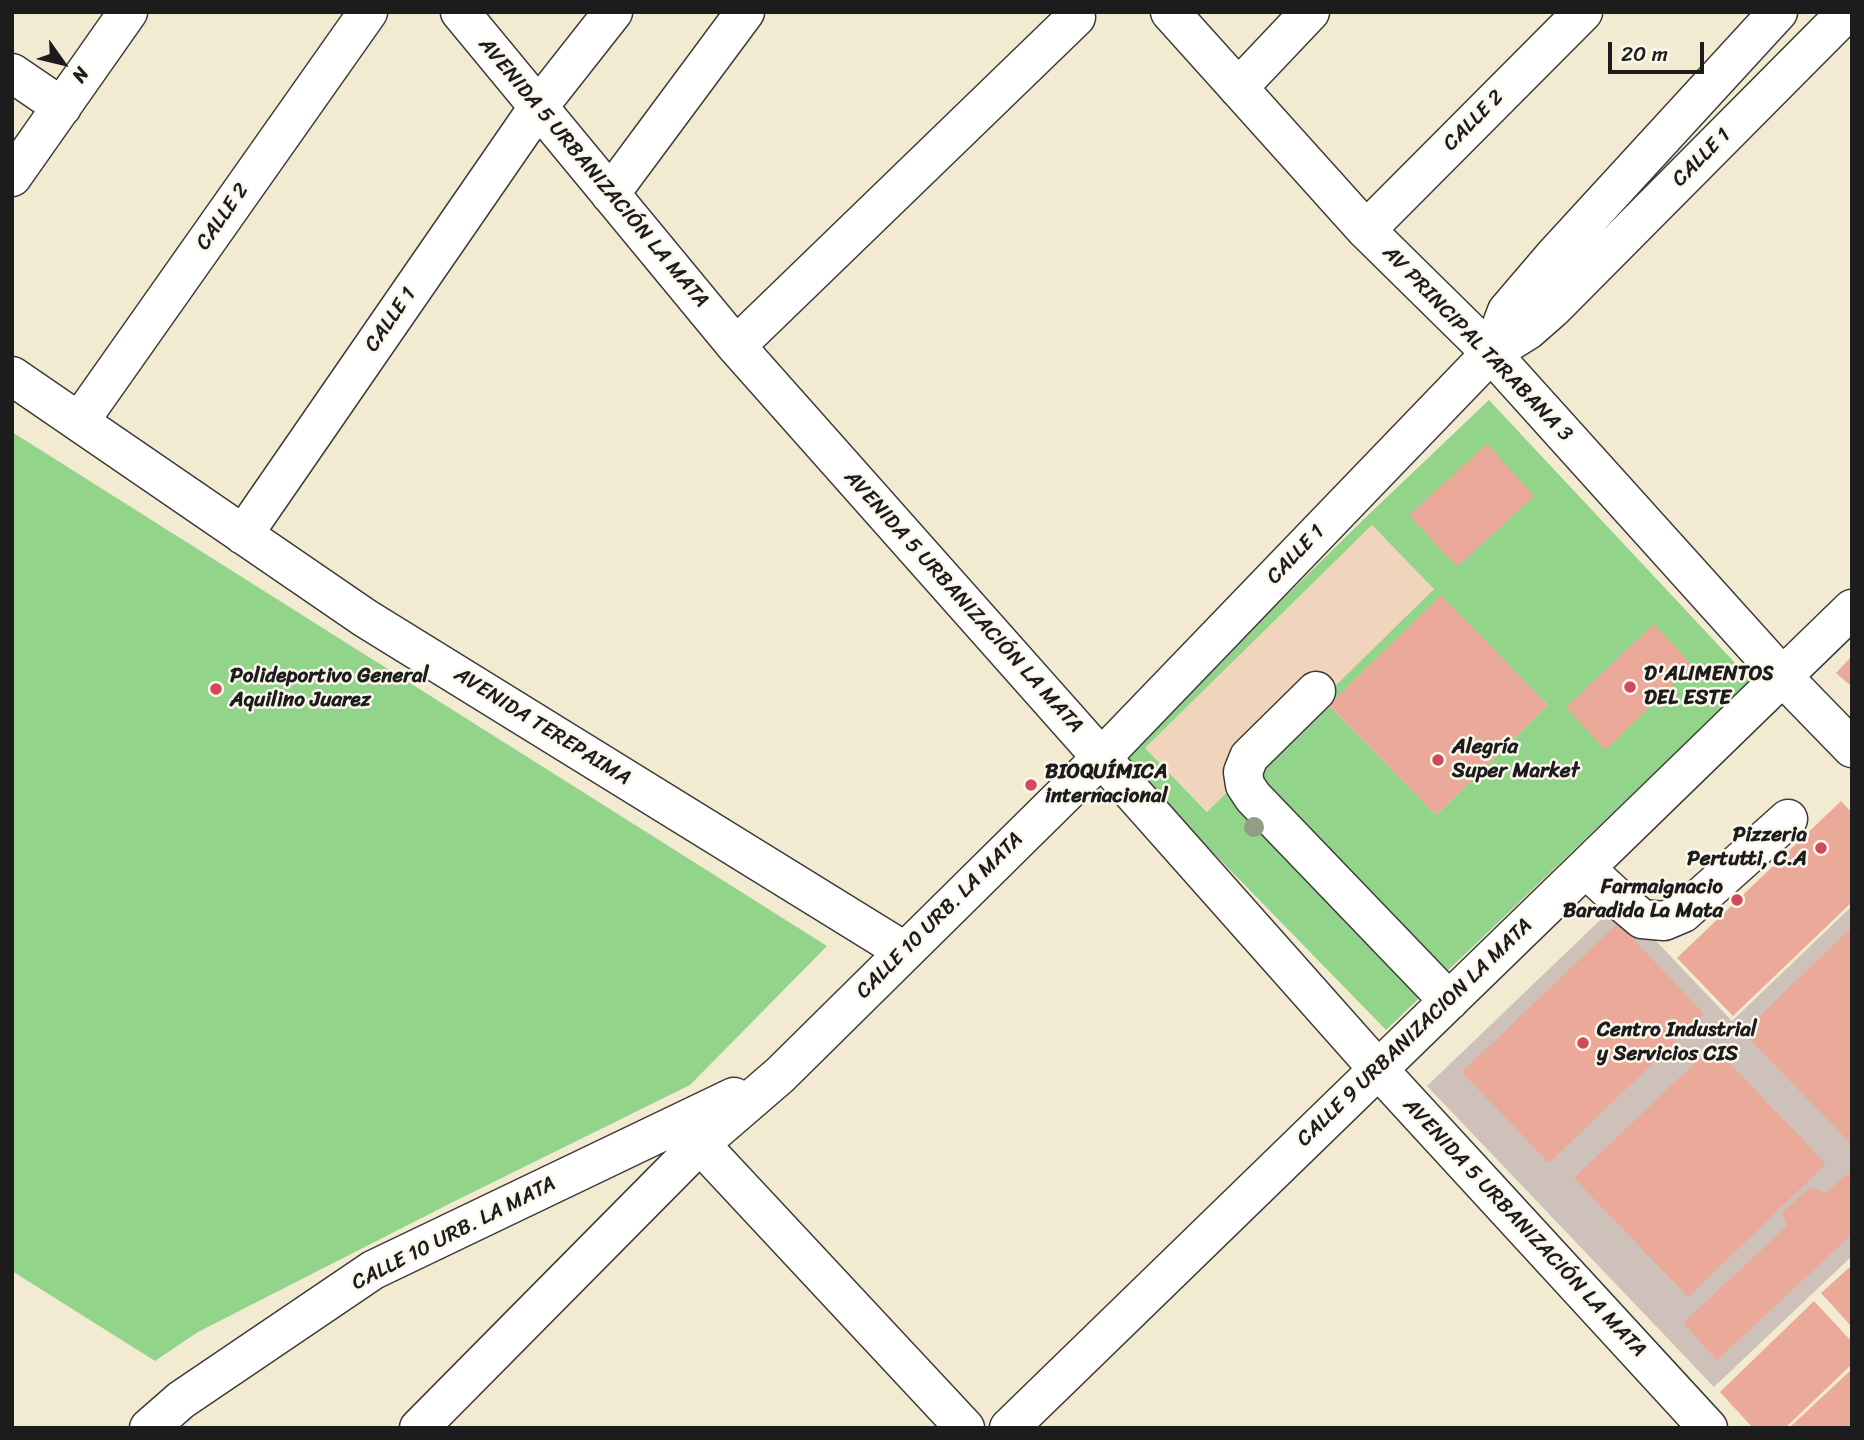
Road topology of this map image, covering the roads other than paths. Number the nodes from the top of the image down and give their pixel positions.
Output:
1 (128, 12) edge
2 (368, 12) edge
3 (460, 12) edge
4 (613, 12) edge
5 (745, 12) edge
6 (1170, 12) edge
7 (1310, 12) edge
8 (1583, 12) edge
9 (1778, 12) edge
10 (1847, 12) edge
11 (1076, 17) dead end
12 (12, 74) edge
13 (1238, 88) junction
14 (538, 106) junction
15 (62, 107) junction
16 (12, 177) edge
17 (610, 194) junction
18 (1366, 230) junction
19 (736, 346) junction
20 (1491, 353) junction
21 (12, 376) edge
22 (79, 422) junction
23 (243, 535) junction
24 (1852, 609) edge
25 (1783, 677) junction
26 (1316, 691) dead end
27 (1852, 748) edge
28 (1102, 757) junction
29 (1788, 819) dead end
30 (1586, 869) junction
31 (904, 951) junction
32 (1449, 1001) junction
33 (1377, 1068) junction
34 (780, 1075) junction
35 (700, 1144) junction
36 (149, 1428) edge
37 (419, 1428) edge
38 (965, 1428) edge
39 (1009, 1428) edge
40 (1708, 1428) edge

1 - 15 street
2 - 22 street, CALLE 2
3 - 14 street, AVENIDA 5 URBANIZACIÓN LA MATA
4 - 14 street, CALLE 1
5 - 17 street
6 - 13 street, AV PRINCIPAL TARABANA 3
7 - 13 street
8 - 18 street, CALLE 2
9 - 20 street, CALLE 1
10 - 20 street, CALLE 1
11 - 19 street
12 - 15 street
13 - 18 street, AV PRINCIPAL TARABANA 3
14 - 17 street, AVENIDA 5 URBANIZACIÓN LA MATA
14 - 23 street, CALLE 1
15 - 16 street
17 - 19 street, AVENIDA 5 URBANIZACIÓN LA MATA
18 - 20 street, AV PRINCIPAL TARABANA 3
19 - 28 street, AVENIDA 5 URBANIZACIÓN LA MATA
20 - 25 street, AV PRINCIPAL TARABANA 3
20 - 28 street, CALLE 1
21 - 22 street, AVENIDA TEREPAIMA
22 - 23 street, AVENIDA TEREPAIMA
23 - 31 street, AVENIDA TEREPAIMA
24 - 25 street, CALLE 9 URBANIZACION LA MATA
25 - 27 street, AV PRINCIPAL TARABANA 3
25 - 30 street, CALLE 9 URBANIZACION LA MATA
26 - 32 street
28 - 31 street, CALLE 10 URB. LA MATA
28 - 33 street, AVENIDA 5 URBANIZACIÓN LA MATA
29 - 30 street
30 - 32 street, CALLE 9 URBANIZACION LA MATA
31 - 34 street, CALLE 10 URB. LA MATA
32 - 33 street, CALLE 9 URBANIZACION LA MATA
33 - 39 street, CALLE 9 URBANIZACION LA MATA
33 - 40 street, AVENIDA 5 URBANIZACIÓN LA MATA
34 - 35 street, CALLE 10 URB. LA MATA
34 - 36 street, CALLE 10 URB. LA MATA
35 - 37 street, CALLE 10 URB. LA MATA
35 - 38 street

